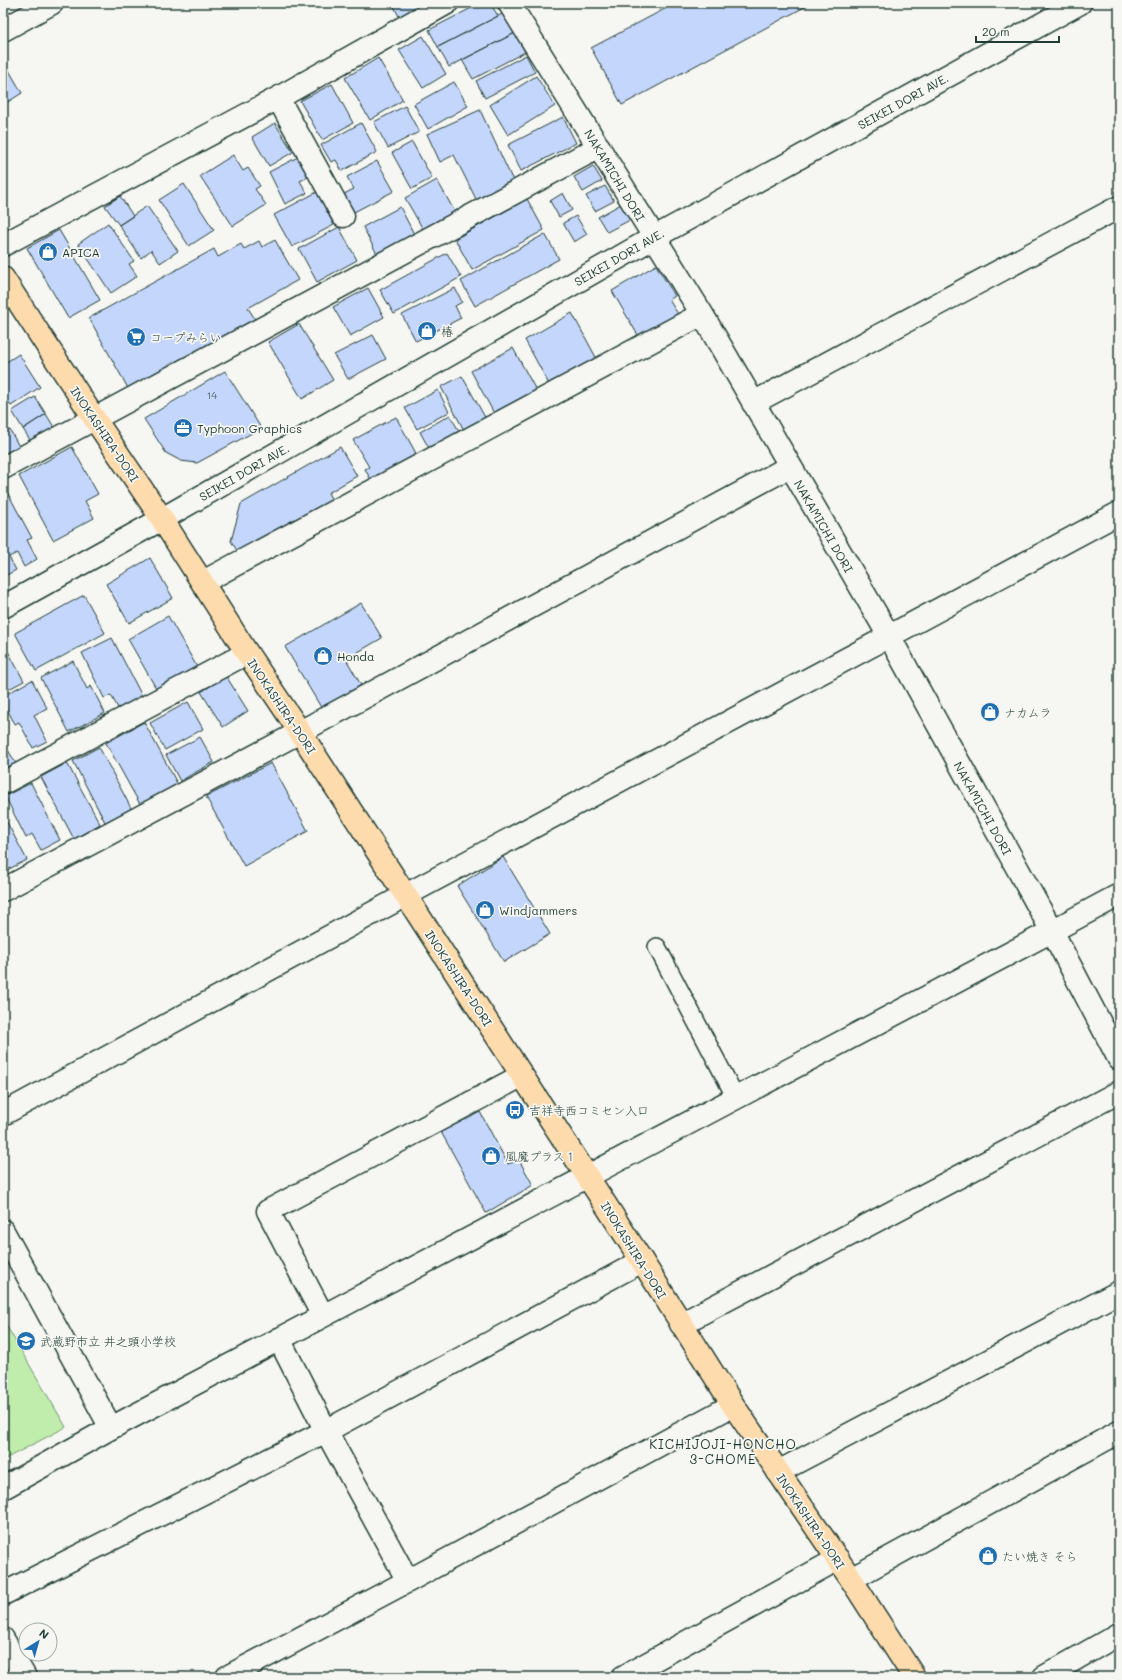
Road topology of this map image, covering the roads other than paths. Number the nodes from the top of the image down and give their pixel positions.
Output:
1 (52, 3) edge
2 (447, 3) edge
3 (509, 3) edge
4 (1080, 3) edge
5 (3, 30) edge
6 (278, 98) junction
7 (599, 148) junction
8 (1117, 212) edge
9 (343, 216) dead end
10 (653, 238) junction
11 (3, 245) edge
12 (3, 278) edge
13 (702, 314) junction
14 (753, 403) junction
15 (94, 418) junction
16 (789, 467) junction
17 (3, 468) edge
18 (1119, 513) edge
19 (162, 519) junction
20 (203, 582) junction
21 (3, 607) edge
22 (889, 636) junction
23 (247, 653) junction
24 (300, 732) junction
25 (3, 783) edge
26 (3, 890) edge
27 (1119, 894) edge
28 (406, 895) junction
29 (1052, 931) junction
30 (657, 948) dead end
31 (1119, 1059) edge
32 (521, 1076) junction
33 (1119, 1092) edge
34 (736, 1098) junction
35 (3, 1114) edge
36 (588, 1176) junction
37 (3, 1231) edge
38 (642, 1261) junction
39 (1119, 1292) edge
40 (323, 1316) junction
41 (681, 1324) junction
42 (279, 1339) junction
43 (733, 1405) junction
44 (111, 1428) junction
45 (326, 1431) junction
46 (1119, 1432) edge
47 (778, 1472) junction
48 (3, 1488) edge
49 (838, 1559) junction
50 (851, 1579) junction
51 (408, 1582) junction
52 (3, 1594) edge
53 (1119, 1634) edge
54 (3, 1639) edge
55 (25, 1677) edge
56 (227, 1677) edge
57 (623, 1677) edge
58 (914, 1677) edge
59 (1044, 1677) edge

1 - 5 street
2 - 6 street
3 - 7 street, NAKAMICHI DORI
4 - 10 street, SEIKEI DORI AVE.
6 - 9 street
6 - 11 street
7 - 10 street, NAKAMICHI DORI
7 - 15 street
8 - 14 street
10 - 13 street, NAKAMICHI DORI
10 - 19 street, SEIKEI DORI AVE.
12 - 15 main road, INOKASHIRA-DORI
13 - 14 street, NAKAMICHI DORI
13 - 20 street
14 - 16 street, NAKAMICHI DORI
15 - 17 street
15 - 19 main road, INOKASHIRA-DORI
16 - 22 street, NAKAMICHI DORI
16 - 24 street
18 - 22 street
19 - 20 main road, INOKASHIRA-DORI
19 - 21 street, SEIKEI DORI AVE.
20 - 23 main road, INOKASHIRA-DORI
22 - 28 street
22 - 29 street, NAKAMICHI DORI
23 - 24 main road, INOKASHIRA-DORI
23 - 25 street
24 - 26 street
24 - 28 main road, INOKASHIRA-DORI
27 - 29 street
28 - 32 main road, INOKASHIRA-DORI
28 - 35 street
29 - 31 street, NAKAMICHI DORI
29 - 34 street
30 - 34 lane
32 - 36 main road, INOKASHIRA-DORI
32 - 40 street
33 - 41 street
34 - 36 street
36 - 38 main road, INOKASHIRA-DORI
36 - 40 street
37 - 44 street
38 - 41 main road, INOKASHIRA-DORI
38 - 45 street
39 - 47 street
40 - 42 street
41 - 43 main road, INOKASHIRA-DORI
42 - 44 street
42 - 45 street
43 - 47 main road, INOKASHIRA-DORI
43 - 51 street
44 - 48 street
45 - 51 street
45 - 52 street
46 - 50 street
47 - 49 main road, INOKASHIRA-DORI
49 - 50 main road, INOKASHIRA-DORI
49 - 57 street
50 - 58 main road, INOKASHIRA-DORI
51 - 56 street
53 - 59 street
54 - 55 street

